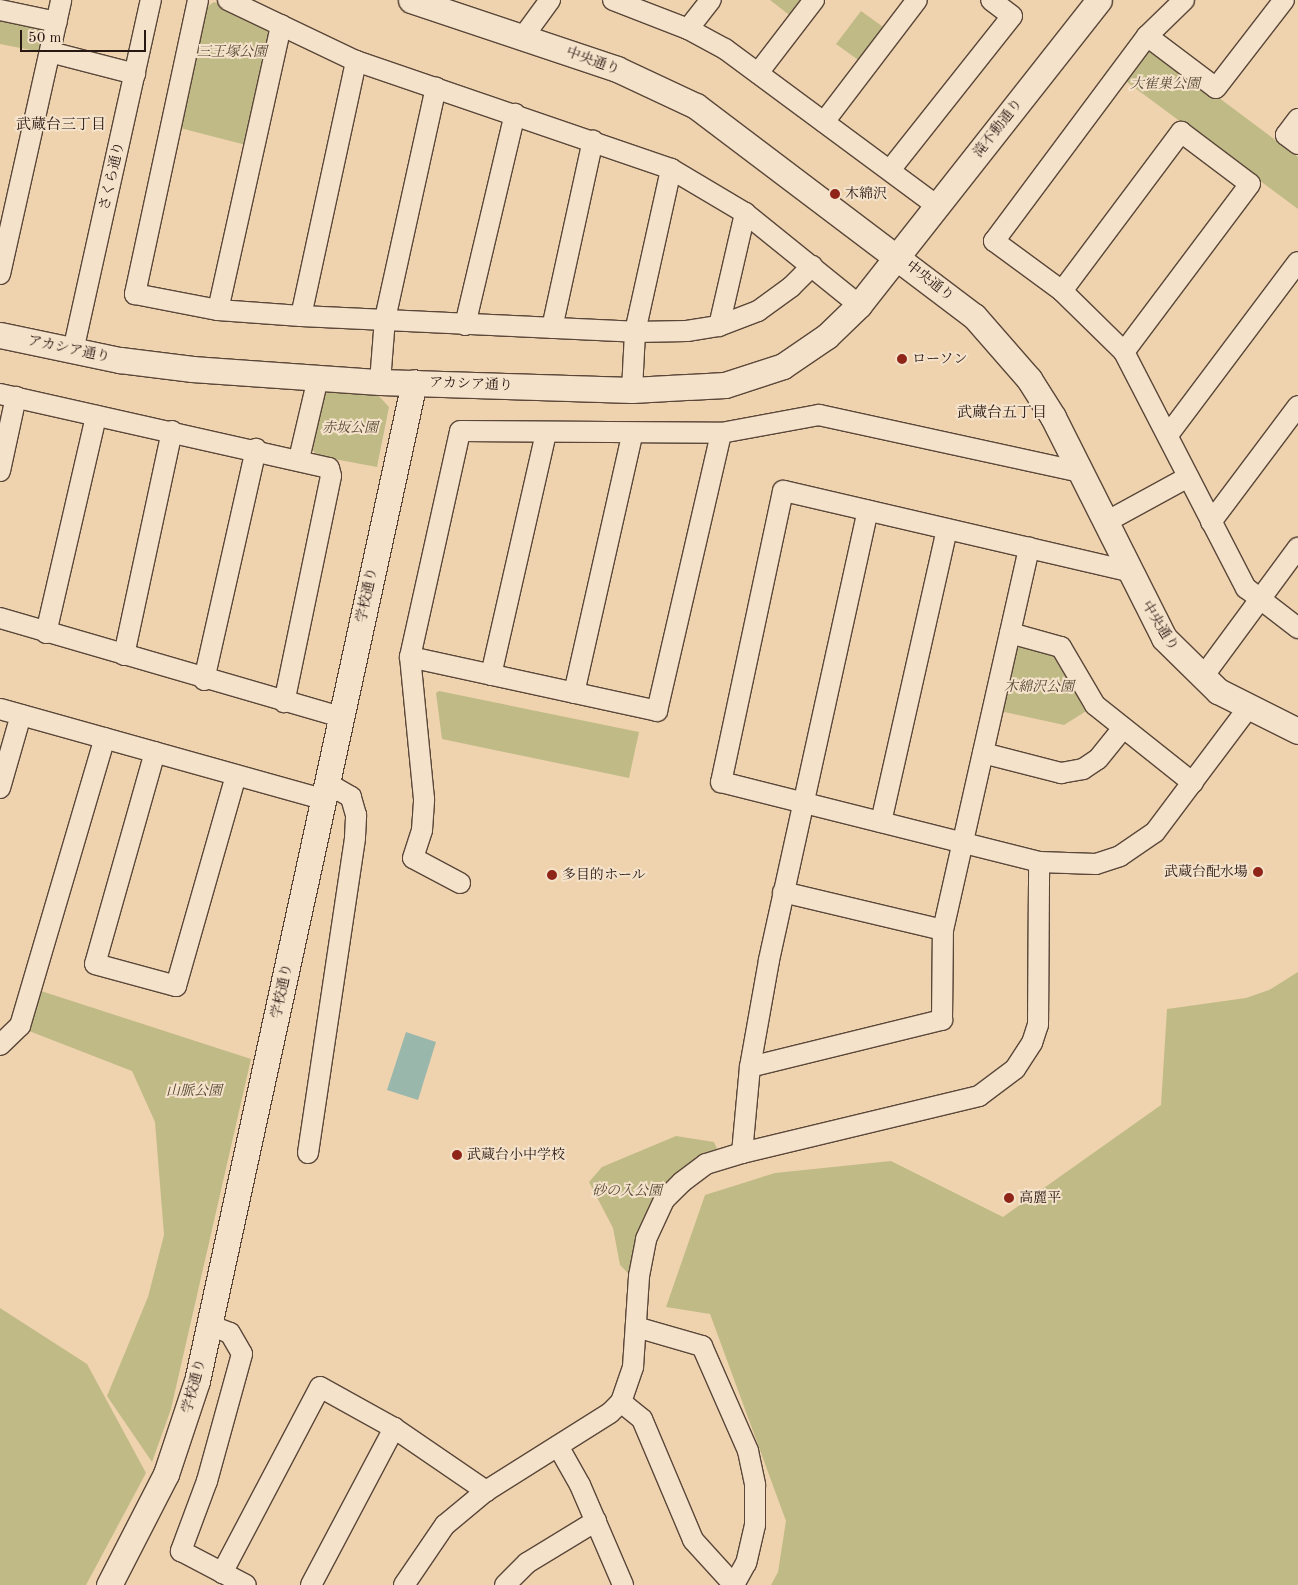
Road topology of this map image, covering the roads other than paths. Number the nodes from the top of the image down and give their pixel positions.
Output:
1 (61, 0) edge
2 (151, 0) edge
3 (198, 0) edge
4 (228, 0) edge
5 (411, 0) edge
6 (550, 0) edge
7 (613, 0) edge
8 (711, 0) edge
9 (814, 0) edge
10 (917, 0) edge
11 (991, 0) edge
12 (1099, 0) edge
13 (1184, 0) edge
14 (1284, 0) edge
15 (0, 10) edge
16 (57, 22) junction
17 (281, 25) junction
18 (688, 29) junction
19 (523, 36) junction
20 (1147, 36) junction
21 (50, 52) junction
22 (356, 61) junction
23 (758, 73) junction
24 (135, 74) junction
25 (436, 88) junction
26 (516, 114) junction
27 (1298, 119) edge
28 (824, 122) junction
29 (593, 140) junction
30 (1298, 144) edge
31 (671, 169) junction
32 (890, 170) junction
33 (938, 206) junction
34 (745, 213) junction
35 (898, 256) junction
36 (1298, 262) edge
37 (812, 266) junction
38 (0, 274) edge
39 (1062, 291) junction
40 (859, 305) junction
41 (218, 310) junction
42 (300, 316) junction
43 (385, 319) junction
44 (465, 325) junction
45 (719, 326) junction
46 (552, 328) junction
47 (635, 332) junction
48 (0, 335) edge
49 (73, 351) junction
50 (1124, 352) junction
51 (318, 378) junction
52 (380, 382) junction
53 (414, 382) junction
54 (632, 390) junction
55 (8, 396) edge
56 (1298, 406) edge
57 (96, 416) junction
58 (172, 431) junction
59 (546, 433) junction
60 (721, 434) junction
61 (632, 435) junction
62 (1168, 435) junction
63 (256, 449) junction
64 (299, 459) junction
65 (0, 471) edge
66 (1080, 472) junction
67 (1188, 478) junction
68 (868, 511) junction
69 (1211, 522) junction
70 (1104, 523) junction
71 (946, 529) junction
72 (1029, 548) junction
73 (1298, 548) edge
74 (1128, 571) junction
75 (1260, 600) junction
76 (0, 618) edge
77 (1298, 628) edge
78 (46, 633) junction
79 (1010, 633) junction
80 (124, 655) junction
81 (410, 657) junction
82 (490, 675) junction
83 (1202, 678) junction
84 (204, 680) junction
85 (574, 693) junction
86 (284, 702) junction
87 (1248, 708) junction
88 (0, 709) edge
89 (22, 715) junction
90 (340, 717) junction
91 (1123, 728) junction
92 (1298, 731) edge
93 (105, 738) junction
94 (155, 752) junction
95 (983, 753) junction
96 (236, 775) junction
97 (1194, 783) junction
98 (0, 788) edge
99 (325, 791) junction
100 (802, 802) junction
101 (881, 822) junction
102 (963, 842) junction
103 (1040, 862) junction
104 (460, 882) dead end
105 (783, 892) junction
106 (943, 930) junction
107 (0, 1045) edge
108 (750, 1067) junction
109 (308, 1153) dead end
110 (742, 1153) junction
111 (209, 1325) junction
112 (636, 1327) junction
113 (621, 1402) junction
114 (394, 1428) junction
115 (558, 1446) junction
116 (486, 1491) junction
117 (596, 1521) junction
118 (222, 1573) junction
119 (109, 1585) edge
120 (246, 1585) edge
121 (311, 1585) edge
122 (404, 1585) edge
123 (505, 1585) edge
124 (624, 1585) edge
125 (734, 1585) edge

1 - 16 street
2 - 24 street, さくら通り
3 - 41 street
4 - 17 street
5 - 19 street, 中央通り
6 - 19 street
7 - 18 street
8 - 18 street
9 - 23 street
10 - 28 street
11 - 32 street
12 - 33 street, 滝不動通り
13 - 20 street
14 - 20 street
15 - 16 street
16 - 21 street
17 - 22 street
17 - 41 street
18 - 23 street
19 - 35 street, 中央通り
20 - 39 street
21 - 24 street
21 - 38 street
22 - 25 street
22 - 42 street
23 - 28 street
24 - 49 street, さくら通り
25 - 26 street
25 - 43 street
26 - 29 street
26 - 44 street
27 - 30 street
28 - 32 street
29 - 31 street
29 - 46 street
31 - 34 street
31 - 47 street
32 - 33 street
33 - 35 street, 滝不動通り
34 - 37 street
34 - 45 street
35 - 40 street, アカシア通り
35 - 66 street, 中央通り
36 - 62 street
37 - 40 street
37 - 45 street
39 - 50 street
39 - 50 street
40 - 54 street, アカシア通り
41 - 42 street
42 - 43 street
43 - 44 street
43 - 52 street
44 - 46 street
45 - 47 street
46 - 47 street
47 - 54 street
48 - 49 street, アカシア通り
49 - 51 street, アカシア通り
50 - 62 street
51 - 52 street, アカシア通り
51 - 64 street
52 - 53 street, アカシア通り
53 - 54 street, アカシア通り
53 - 90 street, 学校通り
55 - 57 street
55 - 65 street
56 - 69 street
57 - 58 street
57 - 78 street
58 - 63 street
58 - 80 street
59 - 61 street
59 - 81 street
59 - 82 street
60 - 61 street
60 - 66 street
60 - 85 street
61 - 85 street
62 - 67 street
63 - 64 street
63 - 84 street
64 - 86 street
66 - 70 street, 中央通り
67 - 69 street
67 - 70 street
68 - 71 street
68 - 100 street
68 - 100 street
69 - 75 street
70 - 74 street, 中央通り
71 - 72 street
71 - 101 street
72 - 74 street
72 - 79 street
73 - 75 street
74 - 83 street, 中央通り
75 - 77 street
75 - 83 street
76 - 78 street
78 - 80 street
79 - 91 street
79 - 95 street
80 - 84 street
81 - 82 street
81 - 104 street
82 - 85 street
83 - 87 street, 中央通り
84 - 86 street
86 - 90 street
87 - 92 street, 中央通り
87 - 97 street
88 - 89 street
89 - 93 street
89 - 98 street
90 - 99 street, 学校通り
91 - 95 street
91 - 97 street
93 - 94 street
93 - 107 street
94 - 96 street
94 - 96 street
95 - 102 street
96 - 99 street
97 - 103 street
99 - 109 street
99 - 111 street, 学校通り
100 - 101 street
100 - 105 street
101 - 102 street
102 - 103 street
102 - 106 street
103 - 110 street
105 - 106 street
105 - 108 street
106 - 108 street
108 - 110 street
110 - 112 street
111 - 118 street
111 - 119 street, 学校通り
112 - 113 street
112 - 125 street
113 - 115 street
113 - 125 street
114 - 116 street
114 - 118 street
114 - 121 street
115 - 116 street
115 - 117 street
116 - 122 street
117 - 123 street
117 - 124 street
118 - 120 street

